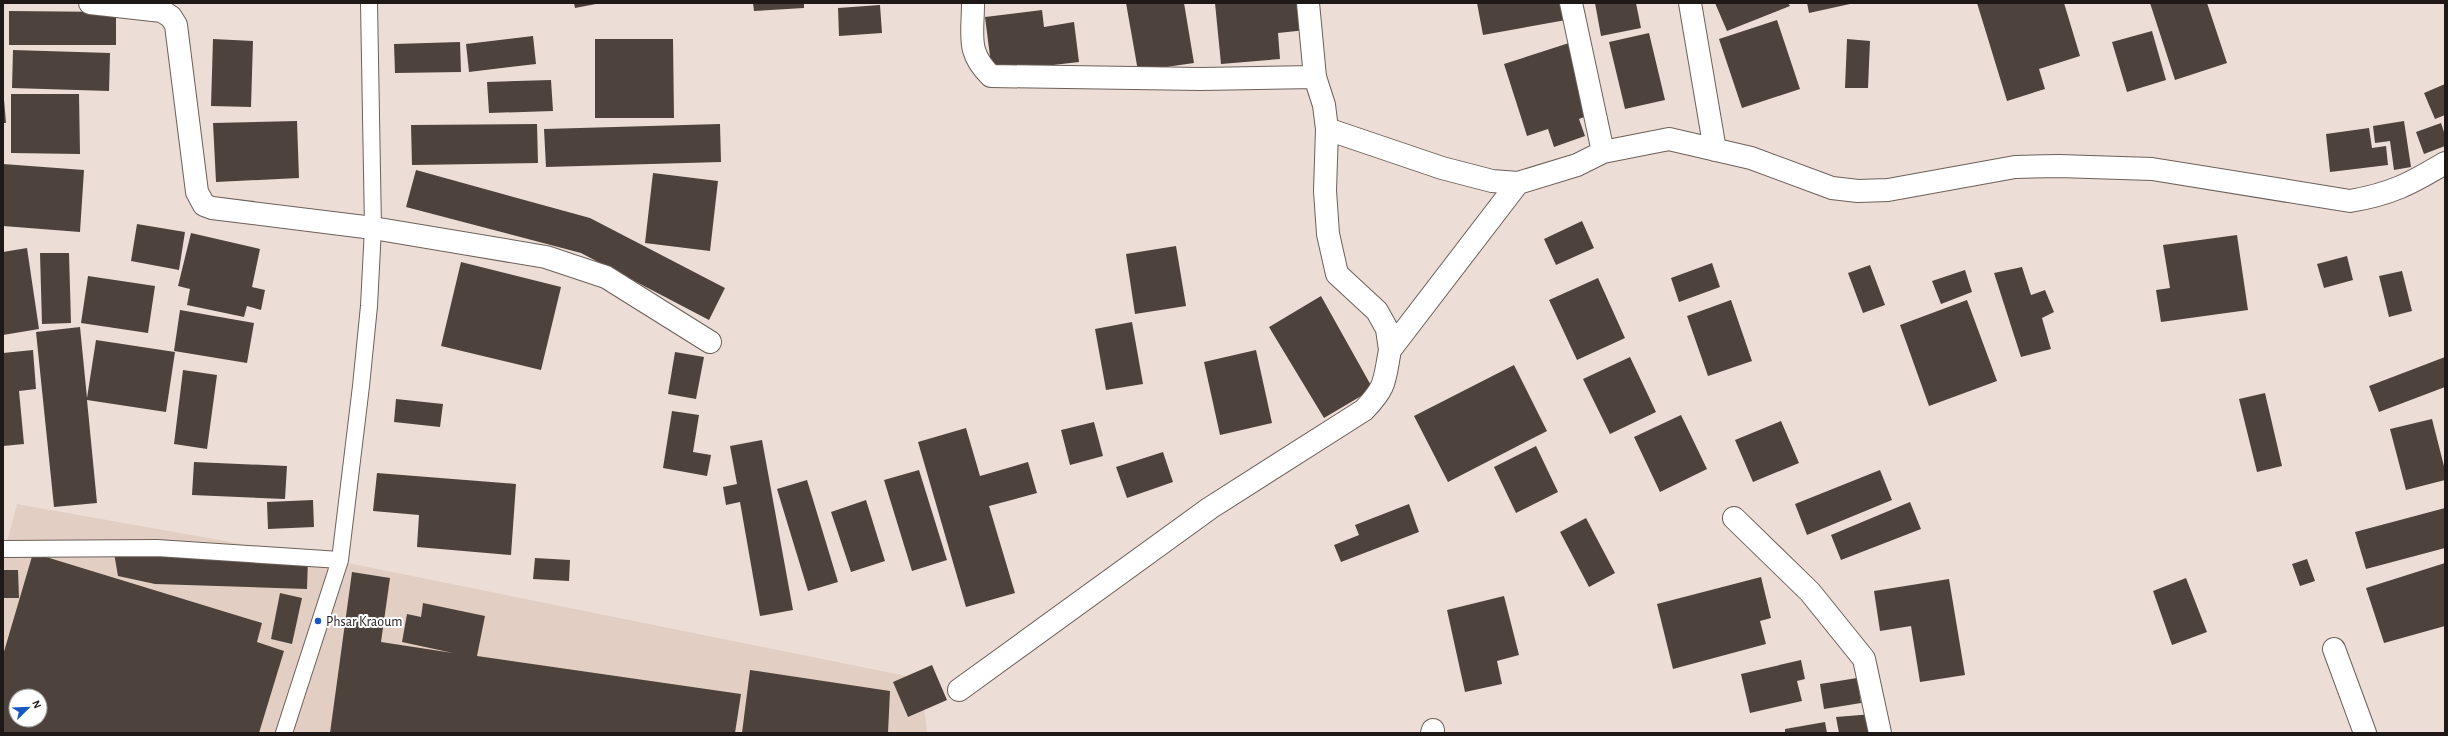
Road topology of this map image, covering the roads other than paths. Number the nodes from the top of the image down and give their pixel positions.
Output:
1 (90, 3) edge
2 (369, 3) edge
3 (973, 3) edge
4 (1308, 3) edge
5 (1571, 3) edge
6 (1690, 3) edge
7 (1315, 78) junction
8 (1327, 129) junction
9 (1715, 150) junction
10 (1603, 152) junction
11 (2445, 163) edge
12 (1518, 183) junction
13 (373, 228) junction
14 (710, 342) dead end
15 (1390, 350) junction
16 (1734, 518) dead end
17 (3, 549) edge
18 (340, 560) junction
19 (2334, 649) dead end
20 (959, 690) dead end
21 (284, 733) edge
22 (1880, 733) edge
23 (2365, 733) edge

1 - 13 street
2 - 13 lane
3 - 7 street
4 - 7 street
5 - 10 street
6 - 9 street
7 - 8 street
8 - 12 street
8 - 15 street
9 - 10 street
9 - 11 street
10 - 12 street
12 - 15 street
13 - 14 street
13 - 18 lane
15 - 20 street
16 - 22 street
17 - 18 lane
18 - 21 lane
19 - 23 street

